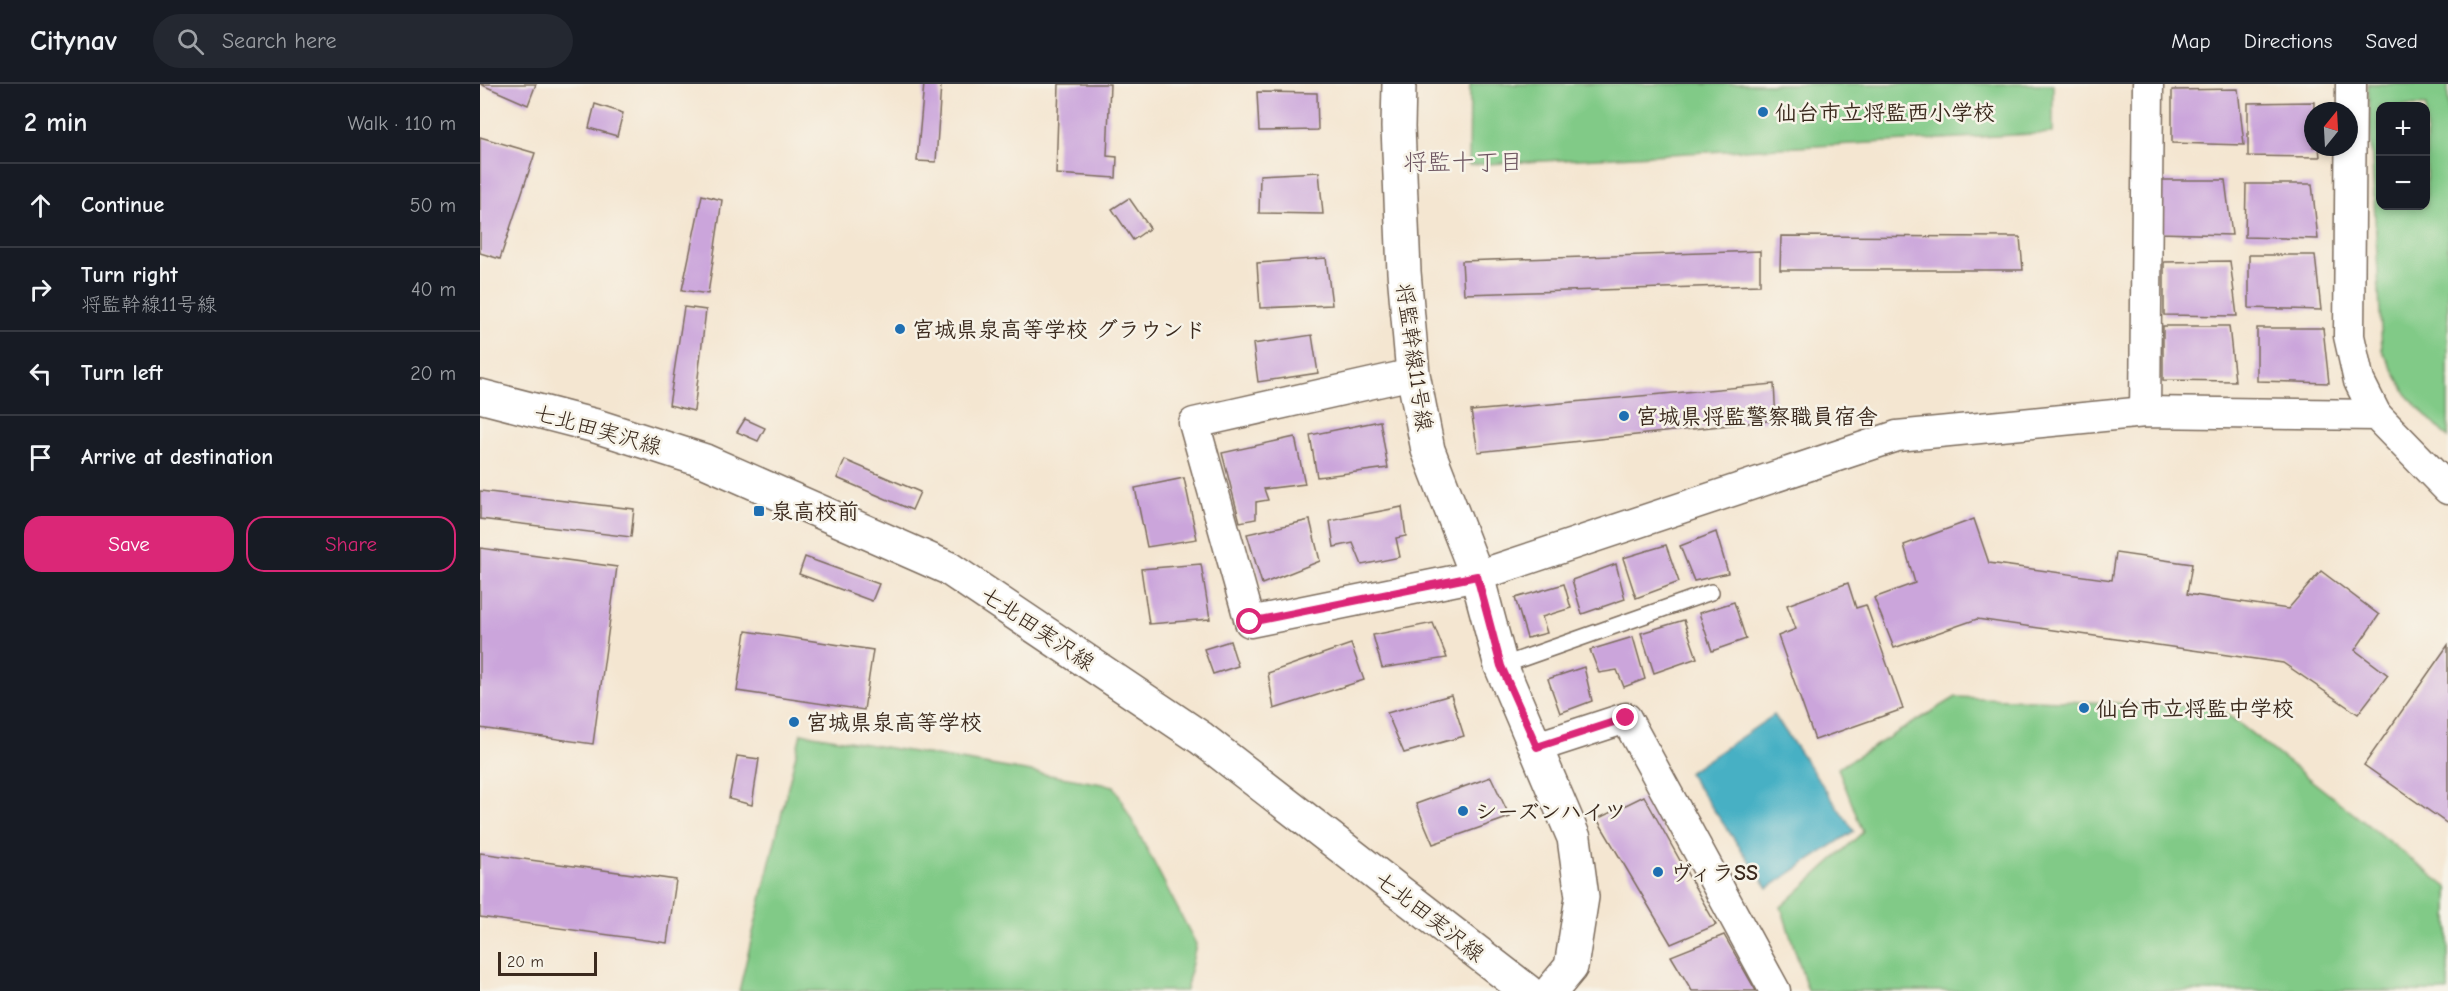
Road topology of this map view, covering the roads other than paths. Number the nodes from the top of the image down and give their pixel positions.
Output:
1 (1399, 84) edge
2 (2148, 84) edge
3 (2351, 84) edge
4 (1413, 374) junction
5 (480, 396) edge
6 (2145, 412) junction
7 (2376, 415) junction
8 (2448, 489) edge
9 (1477, 576) junction
10 (1711, 592) dead end
11 (1501, 666) junction
12 (1537, 747) junction
13 (1527, 991) edge
14 (1551, 991) edge
15 (1775, 991) edge

1 - 4 street, 将監幹線11号線
2 - 6 street
3 - 7 street
4 - 9 street, 将監幹線11号線
4 - 9 street
5 - 13 street, 七北田実沢線
6 - 7 street
6 - 9 street
7 - 8 street
9 - 11 street, 将監幹線11号線
10 - 11 lane
11 - 12 street, 将監幹線11号線
12 - 14 street, 将監幹線11号線
12 - 15 street

